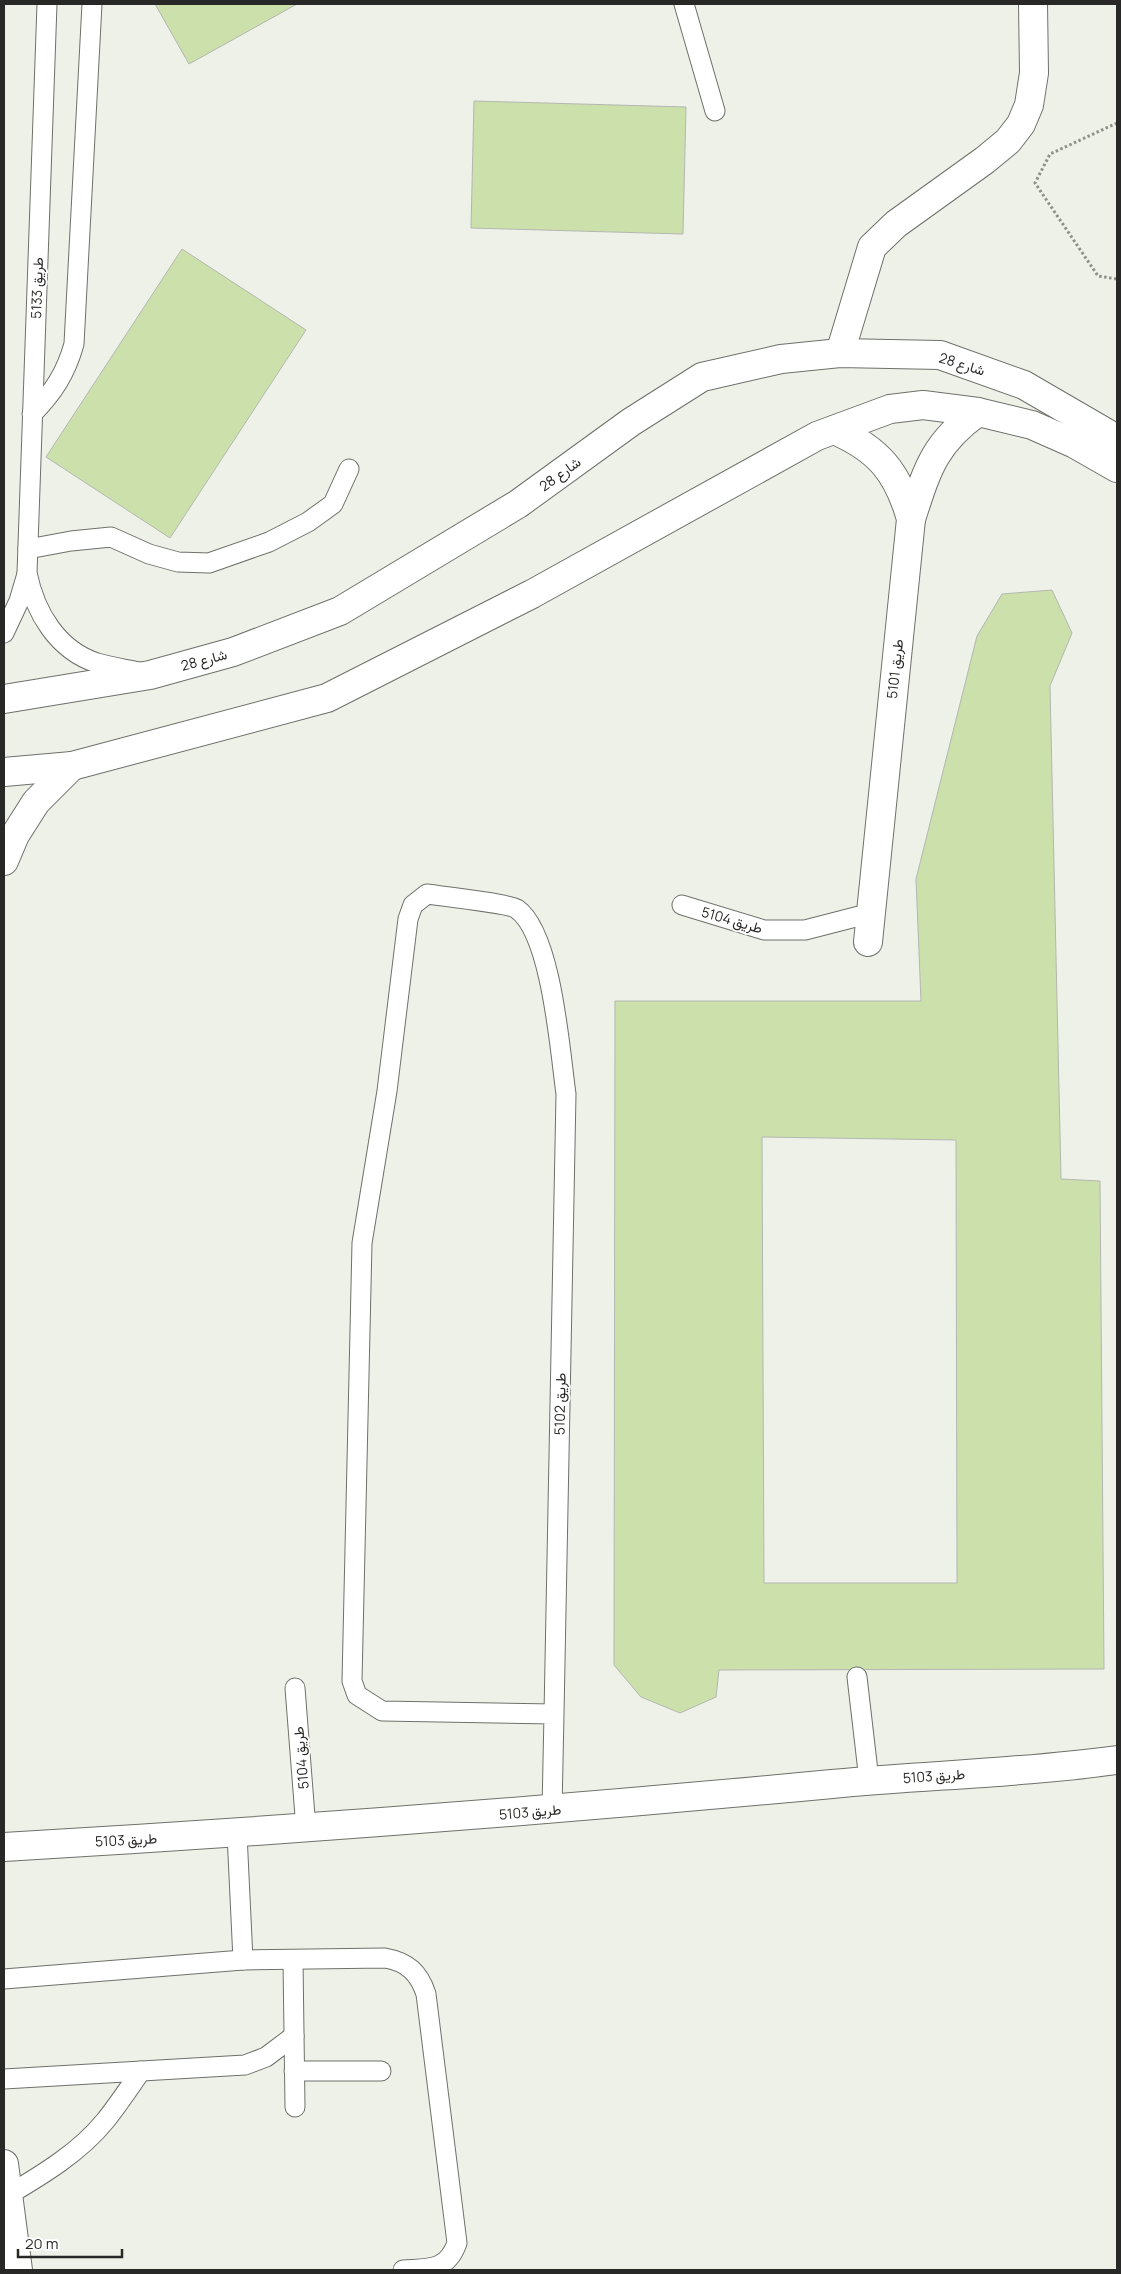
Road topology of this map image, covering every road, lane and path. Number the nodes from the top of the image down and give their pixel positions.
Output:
1 (47, 4) edge
2 (92, 4) edge
3 (684, 4) edge
4 (1033, 4) edge
5 (715, 111) dead end
6 (1117, 123) edge
7 (1117, 279) edge
8 (840, 352) junction
9 (978, 412) junction
10 (32, 414) junction
11 (834, 430) junction
12 (1117, 439) edge
13 (1117, 468) edge
14 (349, 469) dead end
15 (911, 519) junction
16 (28, 549) junction
17 (27, 573) junction
18 (4, 634) edge
19 (150, 675) junction
20 (4, 699) edge
21 (72, 766) junction
22 (4, 772) edge
23 (4, 861) edge
24 (682, 905) dead end
25 (871, 913) junction
26 (868, 942) dead end
27 (857, 1677) dead end
28 (295, 1688) dead end
29 (554, 1714) junction
30 (1117, 1744) edge
31 (1117, 1760) edge
32 (1056, 1768) junction
33 (869, 1780) junction
34 (552, 1810) junction
35 (306, 1829) junction
36 (237, 1834) junction
37 (4, 1847) edge
38 (243, 1960) junction
39 (293, 1960) junction
40 (4, 1979) edge
41 (294, 2036) junction
42 (141, 2071) junction
43 (294, 2071) junction
44 (381, 2071) dead end
45 (4, 2079) edge
46 (295, 2107) dead end
47 (4, 2164) edge
48 (8, 2195) junction
49 (18, 2270) edge
50 (403, 2270) edge

1 - 10 lane, طريق 5133
2 - 10 lane
3 - 5 lane
4 - 8 main road
6 - 7 path
8 - 12 main road, شارع 28
8 - 19 main road, شارع 28
9 - 11 main road
9 - 13 main road
9 - 15 main road
10 - 16 lane, طريق 5133
11 - 15 main road, طريق 5101
11 - 21 main road
14 - 16 lane
15 - 25 main road, طريق 5101
16 - 17 lane, طريق 5133
17 - 18 lane, طريق 5133
17 - 19 lane, طريق 5133
19 - 20 main road, شارع 28
21 - 22 main road
21 - 23 main road
24 - 25 lane, طريق 5104
25 - 26 main road, طريق 5101
27 - 33 lane
28 - 35 lane, طريق 5104
29 - 29 lane, طريق 5102
29 - 34 lane, طريق 5102
30 - 32 main road, طريق 5103
31 - 32 main road, طريق 5103
32 - 33 main road, طريق 5103
33 - 34 main road, طريق 5103
34 - 35 main road, طريق 5103
35 - 36 main road, طريق 5103
36 - 37 main road, طريق 5103
36 - 38 lane
38 - 39 lane
38 - 40 lane
39 - 41 lane
39 - 50 lane
41 - 42 lane
41 - 43 lane
42 - 45 lane
42 - 48 lane
43 - 44 lane
43 - 46 lane
47 - 48 main road
48 - 49 main road

